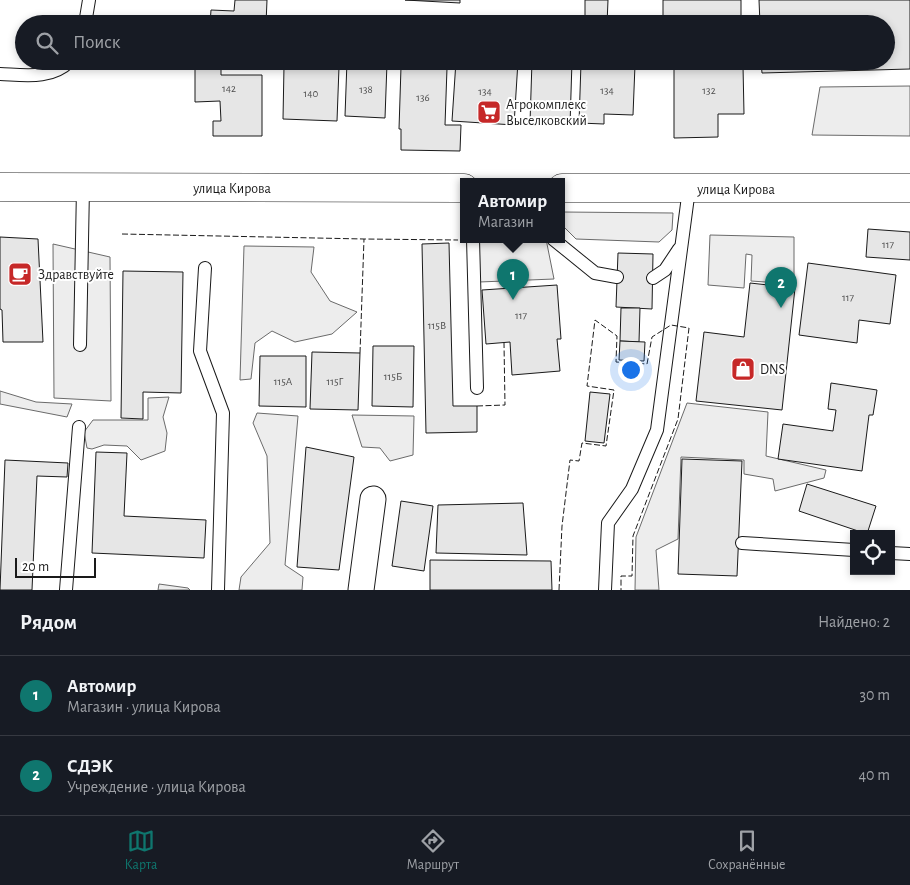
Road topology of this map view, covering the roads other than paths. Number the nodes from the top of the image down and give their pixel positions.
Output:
1 (89, 0) edge
2 (86, 15) edge
3 (59, 70) edge
4 (0, 74) edge
5 (0, 187) edge
6 (83, 188) junction
7 (460, 188) edge
8 (565, 188) edge
9 (910, 188) edge
10 (689, 189) junction
11 (473, 243) edge
12 (558, 243) edge
13 (682, 245) junction
14 (205, 268) dead end
15 (617, 277) dead end
16 (653, 278) dead end
17 (80, 345) dead end
18 (477, 388) dead end
19 (79, 427) dead end
20 (372, 499) dead end
21 (742, 543) dead end
22 (850, 550) edge
23 (895, 553) edge
24 (910, 554) edge
25 (66, 590) edge
26 (218, 590) edge
27 (362, 590) edge
28 (605, 590) edge

1 - 2 lane
3 - 4 lane
5 - 6 main road, улица Кирова
6 - 7 main road, улица Кирова
6 - 17 lane
8 - 10 main road, улица Кирова
9 - 10 main road, улица Кирова
10 - 13 lane
11 - 18 lane
12 - 15 lane
13 - 16 lane
13 - 28 lane
14 - 26 lane
19 - 25 lane
20 - 27 street
21 - 22 lane
23 - 24 lane

